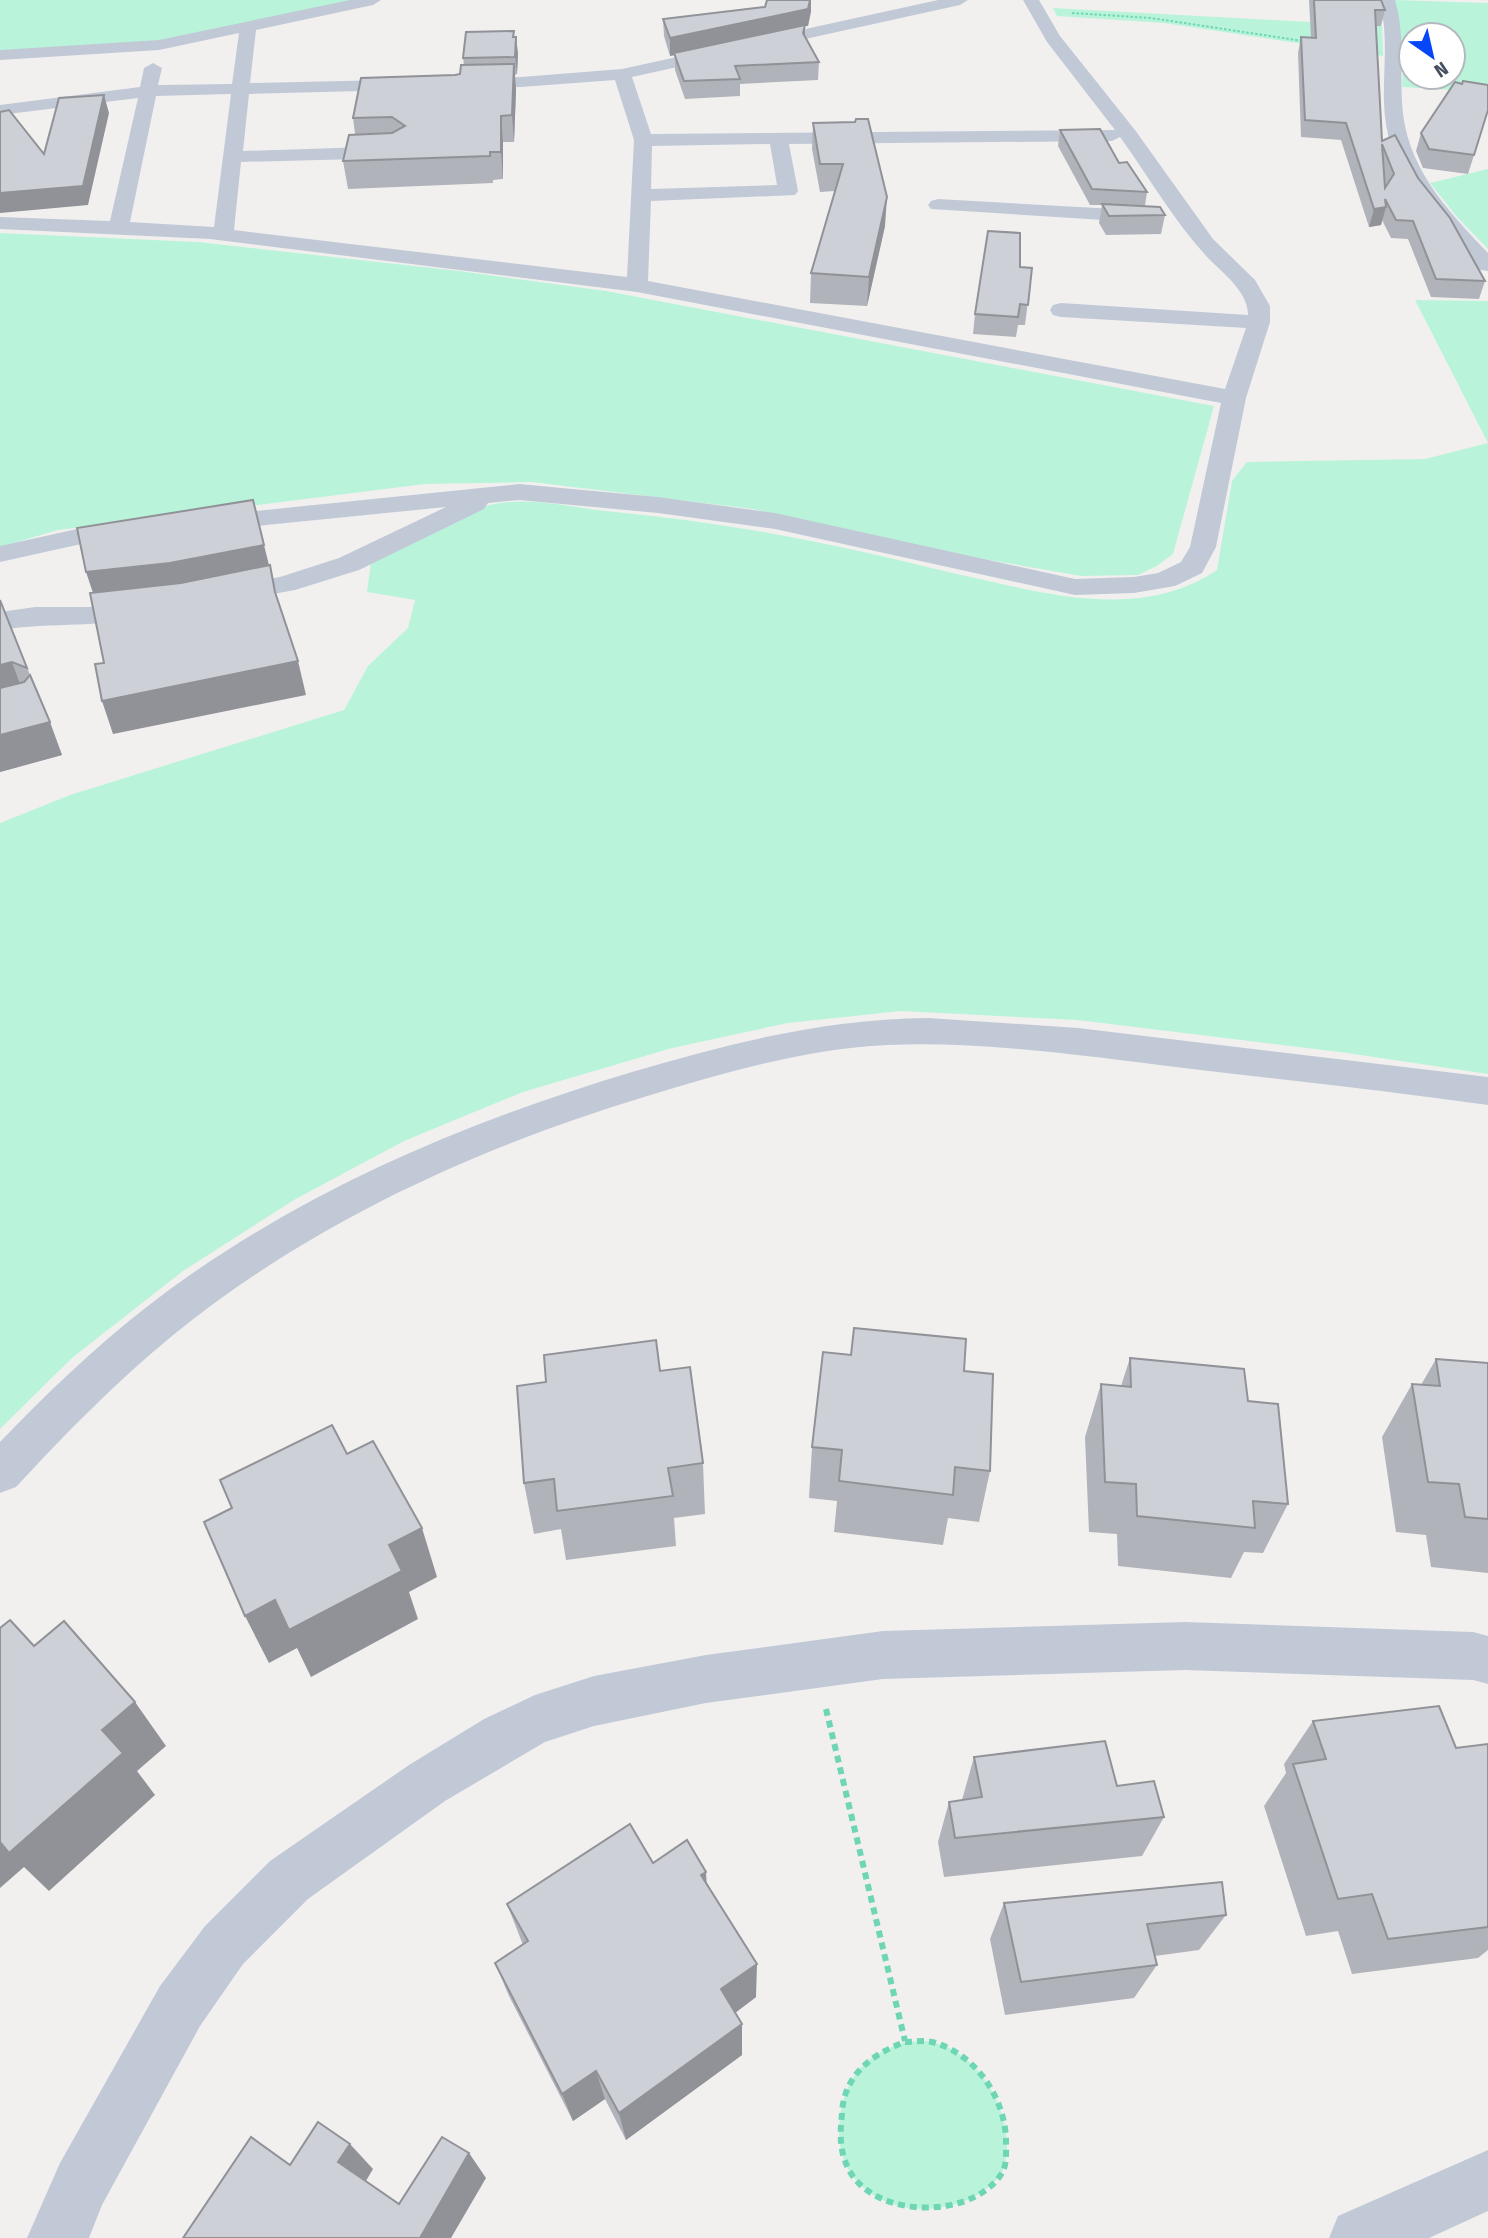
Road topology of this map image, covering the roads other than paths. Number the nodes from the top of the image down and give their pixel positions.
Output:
1 (373, 0) edge
2 (960, 0) edge
3 (1387, 0) edge
4 (875, 2) dead end
5 (1034, 5) edge
6 (908, 10) junction
7 (248, 27) junction
8 (159, 45) junction
9 (0, 55) edge
10 (622, 74) junction
11 (240, 89) junction
12 (148, 91) junction
13 (0, 110) edge
14 (1128, 134) junction
15 (778, 138) junction
16 (643, 140) junction
17 (396, 152) edge
18 (232, 157) junction
19 (640, 195) junction
20 (937, 205) dead end
21 (1188, 219) junction
22 (0, 223) edge
23 (119, 227) junction
24 (223, 235) junction
25 (1488, 265) edge
26 (637, 285) junction
27 (1061, 310) dead end
28 (1259, 322) junction
29 (1234, 398) junction
30 (494, 493) junction
31 (0, 554) edge
32 (0, 621) edge
33 (1488, 1091) edge
34 (0, 1473) edge
35 (1488, 1660) edge
36 (1488, 2180) edge
37 (58, 2238) edge
38 (1360, 2238) edge

1 - 7 street
2 - 6 street
3 - 25 street
4 - 6 street
5 - 14 street
6 - 10 street
7 - 8 street
7 - 11 street
8 - 9 street
8 - 12 street
10 - 11 street
10 - 16 street
11 - 12 street
11 - 18 street
12 - 13 street
12 - 23 street
14 - 15 street
14 - 21 street
15 - 16 street
15 - 19 street
16 - 19 street
17 - 18 street
18 - 24 street
19 - 26 street
20 - 21 street
21 - 28 street
22 - 23 street
23 - 24 street
24 - 26 street
26 - 29 street
27 - 28 street
28 - 29 street
29 - 30 street
30 - 31 street
30 - 32 street
33 - 34 street
35 - 37 street
36 - 38 street

